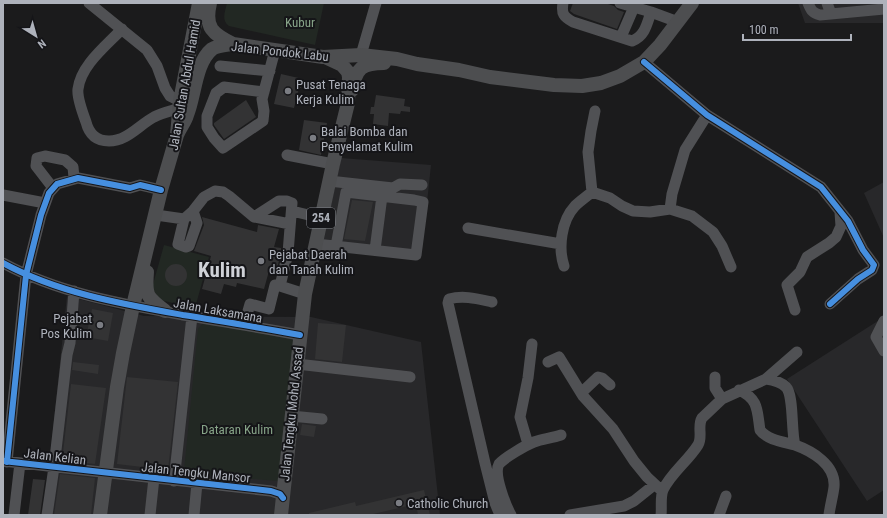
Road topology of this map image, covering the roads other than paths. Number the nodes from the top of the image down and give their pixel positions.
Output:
1 (89, 3) edge
2 (199, 3) edge
3 (210, 3) edge
4 (376, 3) edge
5 (563, 3) edge
6 (620, 3) edge
7 (692, 3) edge
8 (808, 3) edge
9 (827, 3) edge
10 (634, 7) junction
11 (884, 9) edge
12 (652, 12) junction
13 (831, 14) junction
14 (678, 22) junction
15 (122, 29) junction
16 (621, 37) junction
17 (233, 44) junction
18 (275, 50) junction
19 (362, 54) junction
20 (323, 57) junction
21 (644, 62) junction
22 (417, 64) junction
23 (220, 66) dead end
24 (270, 71) junction
25 (264, 92) junction
26 (348, 103) junction
27 (180, 105) junction
28 (595, 111) dead end
29 (707, 115) junction
30 (177, 135) junction
31 (287, 155) dead end
32 (333, 164) junction
33 (74, 178) junction
34 (329, 182) junction
35 (422, 185) dead end
36 (55, 186) junction
37 (161, 190) junction
38 (592, 192) junction
39 (3, 195) edge
40 (382, 196) junction
41 (45, 203) junction
42 (670, 209) junction
43 (193, 211) junction
44 (292, 211) junction
45 (840, 212) junction
46 (156, 215) junction
47 (254, 217) junction
48 (321, 218) junction
49 (184, 219) junction
50 (290, 224) junction
51 (468, 228) dead end
52 (316, 244) junction
53 (561, 244) junction
54 (336, 246) junction
55 (148, 248) junction
56 (375, 250) junction
57 (3, 263) edge
58 (564, 266) dead end
59 (731, 267) dead end
60 (26, 275) junction
61 (280, 286) junction
62 (74, 291) junction
63 (305, 294) junction
64 (492, 302) dead end
65 (830, 304) dead end
66 (133, 306) junction
67 (795, 310) dead end
68 (248, 311) dead end
69 (165, 312) junction
70 (192, 316) junction
71 (884, 321) edge
72 (880, 334) edge
73 (300, 335) junction
74 (532, 344) dead end
75 (884, 351) edge
76 (797, 352) dead end
77 (548, 362) dead end
78 (297, 364) junction
79 (410, 377) dead end
80 (715, 377) dead end
81 (766, 379) junction
82 (610, 385) dead end
83 (739, 390) junction
84 (581, 392) junction
85 (722, 399) junction
86 (291, 416) junction
87 (322, 419) dead end
88 (561, 435) dead end
89 (528, 444) junction
90 (795, 445) junction
91 (5, 461) edge
92 (20, 463) junction
93 (54, 467) junction
94 (105, 473) junction
95 (154, 478) junction
96 (174, 481) junction
97 (198, 484) junction
98 (658, 488) junction
99 (726, 496) dead end
100 (282, 498) junction
101 (14, 515) edge
102 (47, 515) edge
103 (100, 515) edge
104 (150, 515) edge
105 (194, 515) edge
106 (281, 515) edge
107 (500, 515) edge
108 (511, 515) edge
109 (571, 515) edge
110 (661, 515) edge
111 (719, 515) edge
112 (829, 515) edge

1 - 15 street
2 - 27 main road, Jalan Sultan Abdul Hamid
3 - 17 main road, Jalan Sultan Abdul Hamid / 254
4 - 19 street
5 - 16 street
6 - 10 street
7 - 14 main road
8 - 13 street
9 - 13 street
10 - 12 street
10 - 16 street
11 - 13 street
12 - 14 street
12 - 16 street
14 - 21 main road
15 - 27 street
15 - 27 street
17 - 18 main road, Jalan Pondok Labu / 254
17 - 30 main road, Jalan Pondok Labu
18 - 20 main road, Jalan Pondok Labu / 254
18 - 24 street
19 - 20 main road, Jalan Pondok Labu
19 - 22 main road, Jalan Pondok Labu
20 - 26 main road, Jalan Tengku Mohd Assad / 254
21 - 22 main road
21 - 29 street
22 - 26 main road, Jalan Tengku Mohd Assad
23 - 24 street
24 - 25 street
25 - 25 street
26 - 32 main road, Jalan Tengku Mohd Assad / 254
27 - 30 main road, Jalan Sultan Abdul Hamid
28 - 38 street
29 - 42 street
29 - 45 street
30 - 37 main road, Jalan Sultan Abdul Hamid
31 - 32 street
32 - 34 main road, Jalan Tengku Mohd Assad / 254
33 - 36 street
33 - 36 street
33 - 37 street
34 - 35 street
34 - 48 main road, Jalan Tengku Mohd Assad / 254
36 - 41 street
37 - 46 main road, Jalan Sultan Abdul Hamid
38 - 42 street
38 - 53 street
39 - 41 street
40 - 54 street
40 - 56 street
40 - 56 street
41 - 60 street
42 - 59 street
43 - 47 street
43 - 49 street
43 - 49 street
44 - 47 street
44 - 48 street
44 - 50 street
45 - 65 street
45 - 67 street
46 - 49 street
46 - 55 main road, Jalan Sultan Abdul Hamid
47 - 50 street
48 - 52 main road, Jalan Tengku Mohd Assad / 254
50 - 61 street
51 - 53 street
52 - 54 street
52 - 63 main road, Jalan Tengku Mohd Assad / 254
53 - 58 street
54 - 56 street
55 - 66 main road, Jalan Sultan Abdul Hamid
55 - 69 main road
57 - 60 street, Jalan Laksamana
60 - 62 street, Jalan Laksamana
60 - 91 street
61 - 63 street
61 - 68 street
62 - 66 street, Jalan Laksamana
62 - 93 street
63 - 73 main road, Jalan Tengku Mohd Assad / 254
64 - 107 street
66 - 69 street, Jalan Laksamana
66 - 94 main road, Jalan Sultan Abdul Hamid
69 - 70 street, Jalan Laksamana
70 - 73 street, Jalan Laksamana
70 - 96 street
71 - 72 street
72 - 75 street
73 - 78 main road, Jalan Tengku Mohd Assad / 254
74 - 89 street
76 - 81 street
77 - 84 street
78 - 79 street
78 - 86 main road, Jalan Tengku Mohd Assad / 254
80 - 85 street
81 - 83 street
81 - 90 street
82 - 84 street
83 - 85 street
83 - 90 street
84 - 98 street
85 - 98 street
86 - 87 street
86 - 100 main road, Jalan Tengku Mohd Assad / 254
88 - 89 street
89 - 108 street
90 - 112 street
91 - 92 street, Jalan Kelian
92 - 93 street, Jalan Kelian
92 - 101 street
93 - 94 street, Jalan Kelian
93 - 102 street
94 - 95 street, Jalan Tengku Mansor
94 - 103 main road, Jalan Sultan Abdul Hamid
95 - 96 street, Jalan Tengku Mansor
95 - 104 street
96 - 97 street, Jalan Tengku Mansor
97 - 100 street, Jalan Tengku Mansor
97 - 105 street
98 - 109 street
98 - 110 street
99 - 111 street
100 - 106 main road, Jalan Tengku Mohd Assad / 254

